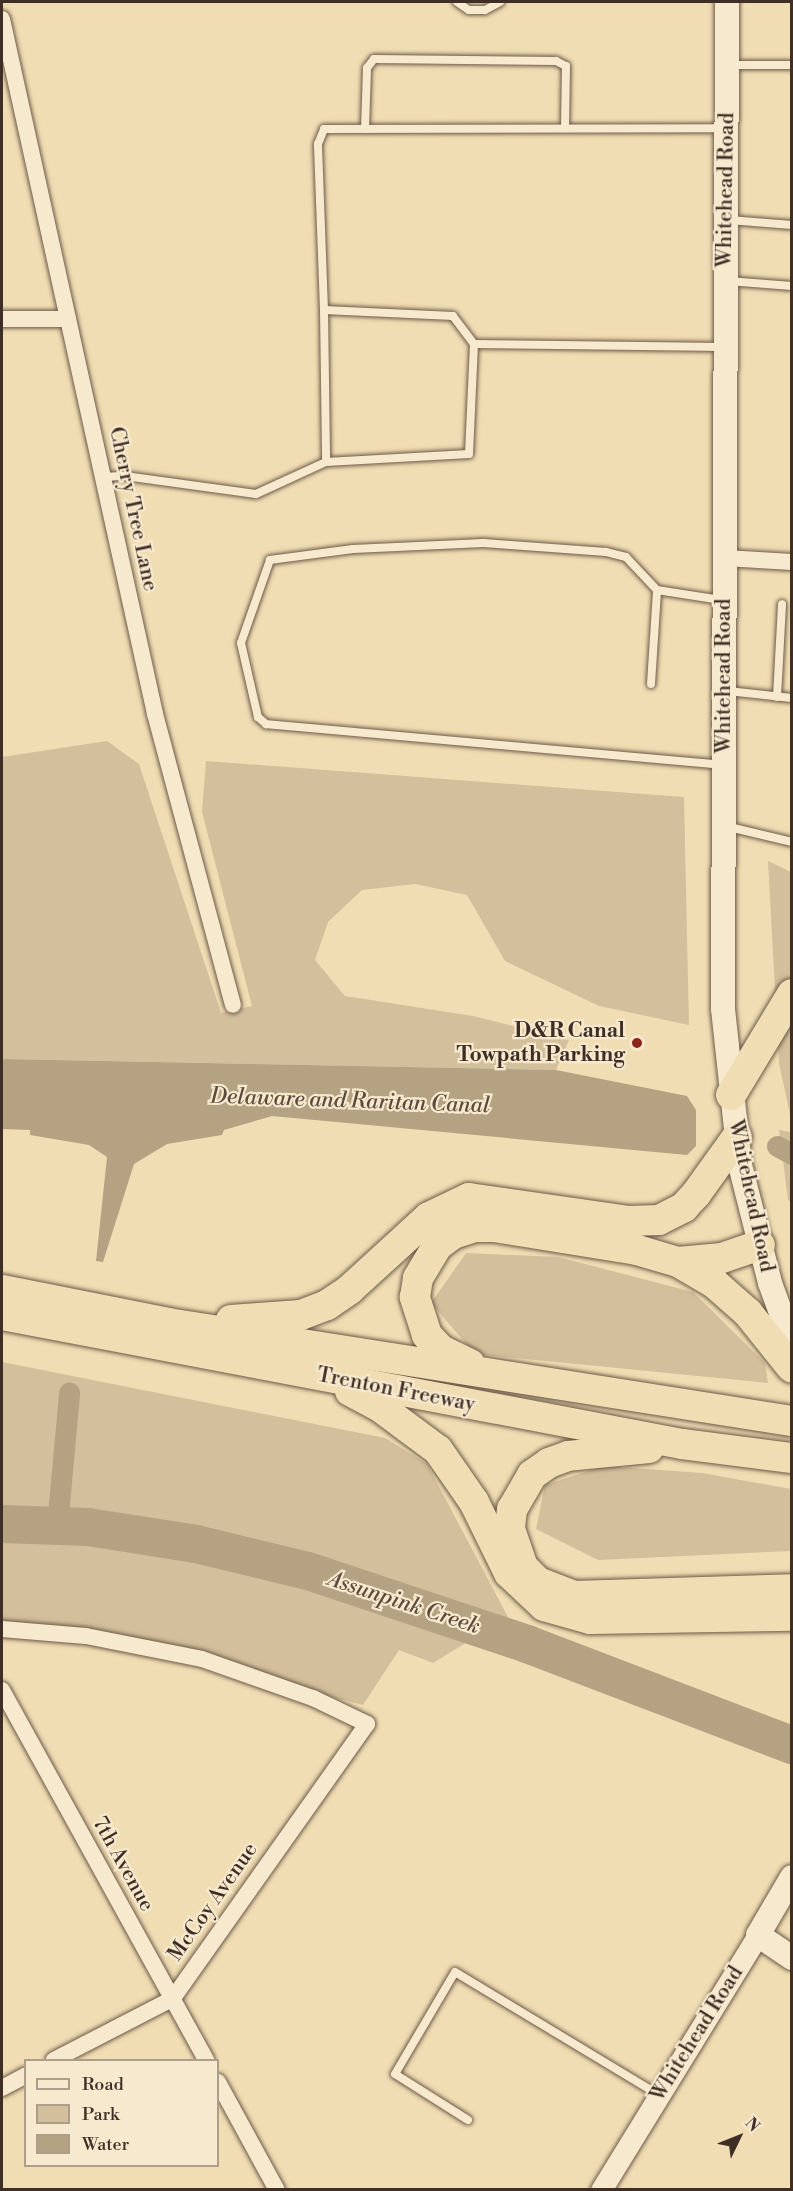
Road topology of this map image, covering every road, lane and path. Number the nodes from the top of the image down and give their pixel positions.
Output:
1 (457, 2) edge
2 (500, 2) edge
3 (723, 4) edge
4 (2, 19) edge
5 (728, 65) junction
6 (792, 65) edge
7 (565, 128) junction
8 (727, 128) junction
9 (365, 129) junction
10 (725, 219) junction
11 (792, 225) edge
12 (724, 281) junction
13 (792, 286) edge
14 (324, 309) junction
15 (2, 319) edge
16 (68, 319) junction
17 (474, 344) junction
18 (724, 347) junction
19 (326, 462) junction
20 (103, 477) junction
21 (724, 558) junction
22 (792, 562) edge
23 (657, 590) junction
24 (724, 601) junction
25 (782, 604) dead end
26 (651, 684) dead end
27 (724, 690) junction
28 (777, 697) junction
29 (792, 698) edge
30 (724, 765) junction
31 (724, 826) junction
32 (792, 842) edge
33 (792, 994) edge
34 (234, 1005) dead end
35 (732, 1136) junction
36 (760, 1245) junction
37 (678, 1262) junction
38 (2, 1290) edge
39 (2, 1315) edge
40 (168, 1323) junction
41 (792, 1343) edge
42 (792, 1368) edge
43 (324, 1377) junction
44 (528, 1381) junction
45 (792, 1421) edge
46 (682, 1444) junction
47 (792, 1458) edge
48 (792, 1590) edge
49 (792, 1616) edge
50 (2, 1629) edge
51 (2, 1690) edge
52 (792, 1877) edge
53 (758, 1935) junction
54 (792, 1958) edge
55 (172, 1999) junction
56 (58, 2059) edge
57 (205, 2059) edge
58 (24, 2076) edge
59 (219, 2084) edge
60 (2, 2088) edge
61 (659, 2096) junction
62 (468, 2120) dead end
63 (277, 2190) edge
64 (601, 2190) edge

1 - 2 lane
3 - 5 main road, Whitehead Road
4 - 16 street, Cherry Tree Lane
5 - 6 lane
5 - 8 main road, Whitehead Road
7 - 8 lane
7 - 9 lane
7 - 9 lane
8 - 10 main road, Whitehead Road
9 - 14 lane
10 - 11 lane
10 - 12 main road, Whitehead Road
12 - 13 lane
12 - 18 main road, Whitehead Road
14 - 17 lane
14 - 19 lane
15 - 16 street
16 - 20 street, Cherry Tree Lane
17 - 18 lane
17 - 19 lane
18 - 21 main road, Whitehead Road
19 - 20 lane
20 - 34 street, Cherry Tree Lane
21 - 22 street
21 - 24 main road, Whitehead Road
23 - 24 lane
23 - 26 lane
23 - 30 lane
24 - 27 main road, Whitehead Road
25 - 28 lane
27 - 28 lane
27 - 30 main road, Whitehead Road
28 - 29 lane
30 - 31 main road, Whitehead Road
31 - 32 lane
31 - 35 main road, Whitehead Road
33 - 35 highway
35 - 36 main road, Whitehead Road
35 - 40 highway
36 - 37 highway
36 - 41 main road, Whitehead Road
37 - 42 highway
37 - 44 highway
38 - 40 highway, Trenton Freeway
39 - 43 highway, Trenton Freeway
40 - 44 highway, Trenton Freeway
43 - 46 highway, Trenton Freeway
43 - 49 highway
44 - 45 highway, Trenton Freeway
46 - 47 highway, Trenton Freeway
46 - 48 highway
50 - 55 street, McCoy Avenue
51 - 55 street, 7th Avenue
52 - 53 main road, Whitehead Road
53 - 54 main road
53 - 61 street, Whitehead Road
55 - 56 street, McCoy Avenue
55 - 57 street, 7th Avenue
58 - 60 street
59 - 63 street
61 - 62 lane
61 - 64 street, Whitehead Road

